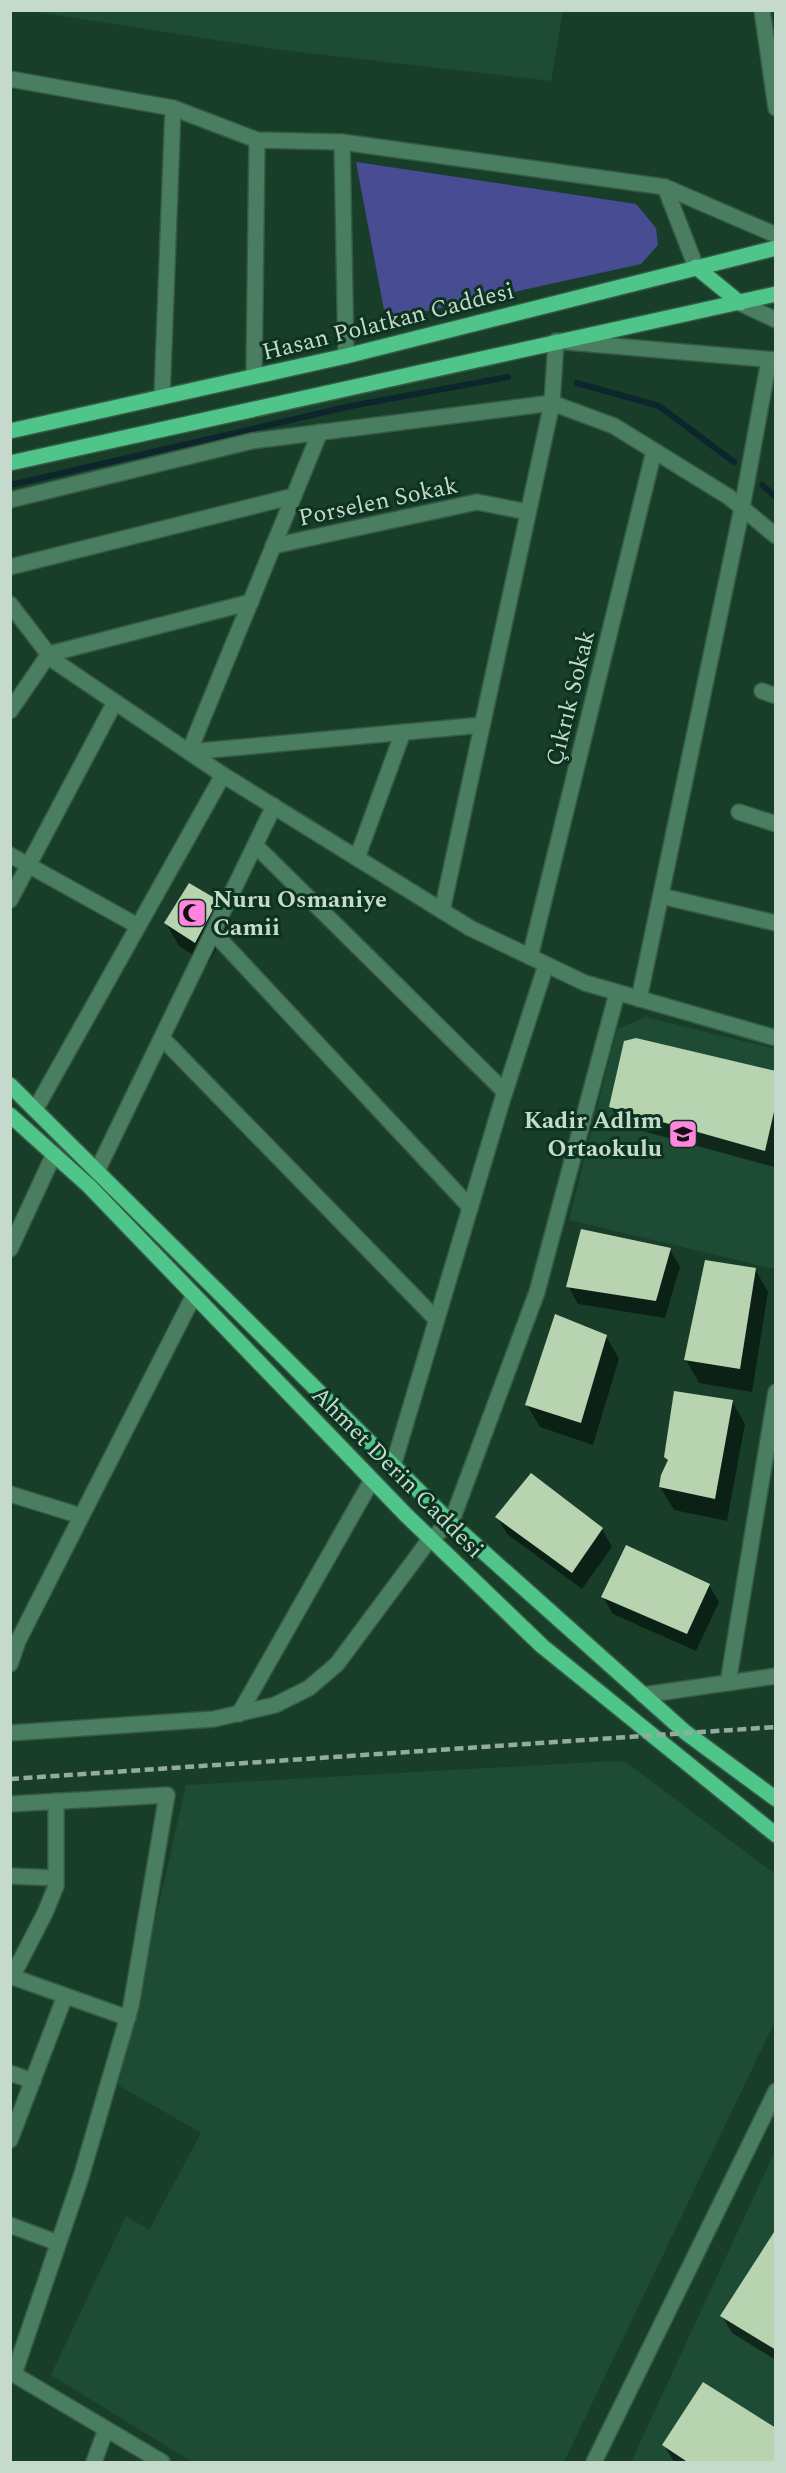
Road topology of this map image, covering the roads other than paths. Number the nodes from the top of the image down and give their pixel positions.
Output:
1 (762, 10) edge
2 (10, 79) edge
3 (173, 108) junction
4 (776, 108) edge
5 (257, 140) junction
6 (342, 142) junction
7 (665, 187) junction
8 (776, 235) edge
9 (776, 248) edge
10 (696, 267) junction
11 (776, 294) edge
12 (740, 303) junction
13 (776, 320) edge
14 (556, 341) junction
15 (346, 356) junction
16 (772, 360) edge
17 (254, 376) junction
18 (162, 397) junction
19 (552, 403) junction
20 (10, 431) edge
21 (320, 432) junction
22 (654, 451) junction
23 (10, 463) edge
24 (294, 496) junction
25 (10, 500) edge
26 (742, 508) junction
27 (528, 512) junction
28 (776, 536) edge
29 (273, 546) junction
30 (10, 567) edge
31 (250, 602) junction
32 (10, 604) edge
33 (49, 654) junction
34 (115, 702) junction
35 (10, 711) edge
36 (482, 725) junction
37 (403, 732) junction
38 (189, 752) junction
39 (222, 775) junction
40 (274, 806) junction
41 (738, 812) dead end
42 (776, 824) edge
43 (255, 845) junction
44 (10, 855) edge
45 (357, 858) junction
46 (30, 866) junction
47 (661, 896) junction
48 (10, 900) edge
49 (442, 911) junction
50 (776, 923) edge
51 (138, 926) junction
52 (213, 932) junction
53 (530, 957) junction
54 (546, 965) junction
55 (617, 993) junction
56 (639, 999) junction
57 (162, 1038) junction
58 (776, 1038) edge
59 (10, 1085) edge
60 (505, 1092) junction
61 (35, 1110) junction
62 (10, 1115) edge
63 (54, 1154) junction
64 (97, 1171) junction
65 (470, 1207) junction
66 (10, 1249) edge
67 (194, 1295) junction
68 (436, 1319) junction
69 (776, 1392) edge
70 (393, 1466) junction
71 (372, 1480) junction
72 (10, 1494) edge
73 (81, 1516) junction
74 (451, 1523) junction
75 (430, 1539) junction
76 (14, 1640) edge
77 (10, 1664) edge
78 (776, 1676) edge
79 (729, 1683) junction
80 (643, 1695) junction
81 (239, 1714) junction
82 (10, 1733) edge
83 (776, 1800) edge
84 (56, 1801) junction
85 (10, 1804) edge
86 (776, 1835) edge
87 (10, 1876) edge
88 (56, 1878) junction
89 (11, 1976) edge
90 (65, 1996) junction
91 (128, 2018) junction
92 (10, 2073) edge
93 (33, 2081) junction
94 (776, 2091) edge
95 (10, 2140) edge
96 (10, 2224) edge
97 (58, 2243) junction
98 (12, 2373) edge
99 (106, 2429) junction
100 (94, 2463) edge
101 (162, 2463) edge
102 (594, 2463) edge

1 - 4 street
2 - 3 street
3 - 5 street
3 - 18 street
5 - 6 street
5 - 17 street
6 - 7 street
6 - 15 street
7 - 8 street
7 - 10 street
9 - 10 main road, Hasan Polatkan Caddesi
10 - 12 main road
10 - 15 main road, Hasan Polatkan Caddesi
11 - 12 main road
12 - 13 street
12 - 14 main road
14 - 16 street
14 - 19 street
14 - 23 main road
15 - 17 main road, Hasan Polatkan Caddesi
16 - 26 street
17 - 18 main road, Hasan Polatkan Caddesi
18 - 20 main road, Hasan Polatkan Caddesi
19 - 21 street
19 - 22 street
19 - 27 street
21 - 24 street
21 - 25 street
22 - 26 street
22 - 53 street, Çıkrık Sokak
24 - 29 street
24 - 30 street
26 - 28 street
26 - 47 street
27 - 29 street, Porselen Sokak
27 - 36 street
29 - 31 street
31 - 33 street
31 - 38 street
32 - 33 street
33 - 34 street
33 - 35 street
34 - 38 street
34 - 46 street
36 - 37 street
36 - 49 street
37 - 38 street
37 - 45 street
38 - 39 street
39 - 40 street
39 - 51 street
40 - 43 street
40 - 45 street
41 - 42 street
43 - 52 street
43 - 60 street
44 - 46 street
45 - 49 street
46 - 48 street
46 - 51 street
47 - 50 street
47 - 56 street
49 - 53 street
51 - 61 street
52 - 57 street
52 - 65 street
53 - 54 street
54 - 55 street
54 - 60 street
55 - 56 street
55 - 74 street
56 - 58 street
57 - 64 street
57 - 68 street
59 - 61 main road, Ahmet Derin Caddesi
60 - 65 street
61 - 64 main road, Ahmet Derin Caddesi
62 - 63 main road, Ahmet Derin Caddesi
63 - 66 street
63 - 67 main road, Ahmet Derin Caddesi
64 - 70 main road, Ahmet Derin Caddesi
65 - 68 street
67 - 71 main road, Ahmet Derin Caddesi
67 - 73 street
68 - 70 street
69 - 79 street
70 - 74 main road, Ahmet Derin Caddesi
71 - 75 main road, Ahmet Derin Caddesi
71 - 81 street
72 - 73 street
73 - 76 street
74 - 75 street
74 - 80 main road, Ahmet Derin Caddesi
75 - 81 street
75 - 86 main road, Ahmet Derin Caddesi
76 - 77 street
78 - 79 street
79 - 80 street
80 - 83 main road, Ahmet Derin Caddesi
81 - 82 street
84 - 85 street
84 - 88 street
84 - 91 street
87 - 88 street
88 - 89 street
89 - 90 street
90 - 91 street
90 - 93 street
91 - 97 street
92 - 93 street
93 - 95 street
94 - 102 street
96 - 97 street
97 - 98 street
98 - 99 street
99 - 100 street
99 - 101 street

